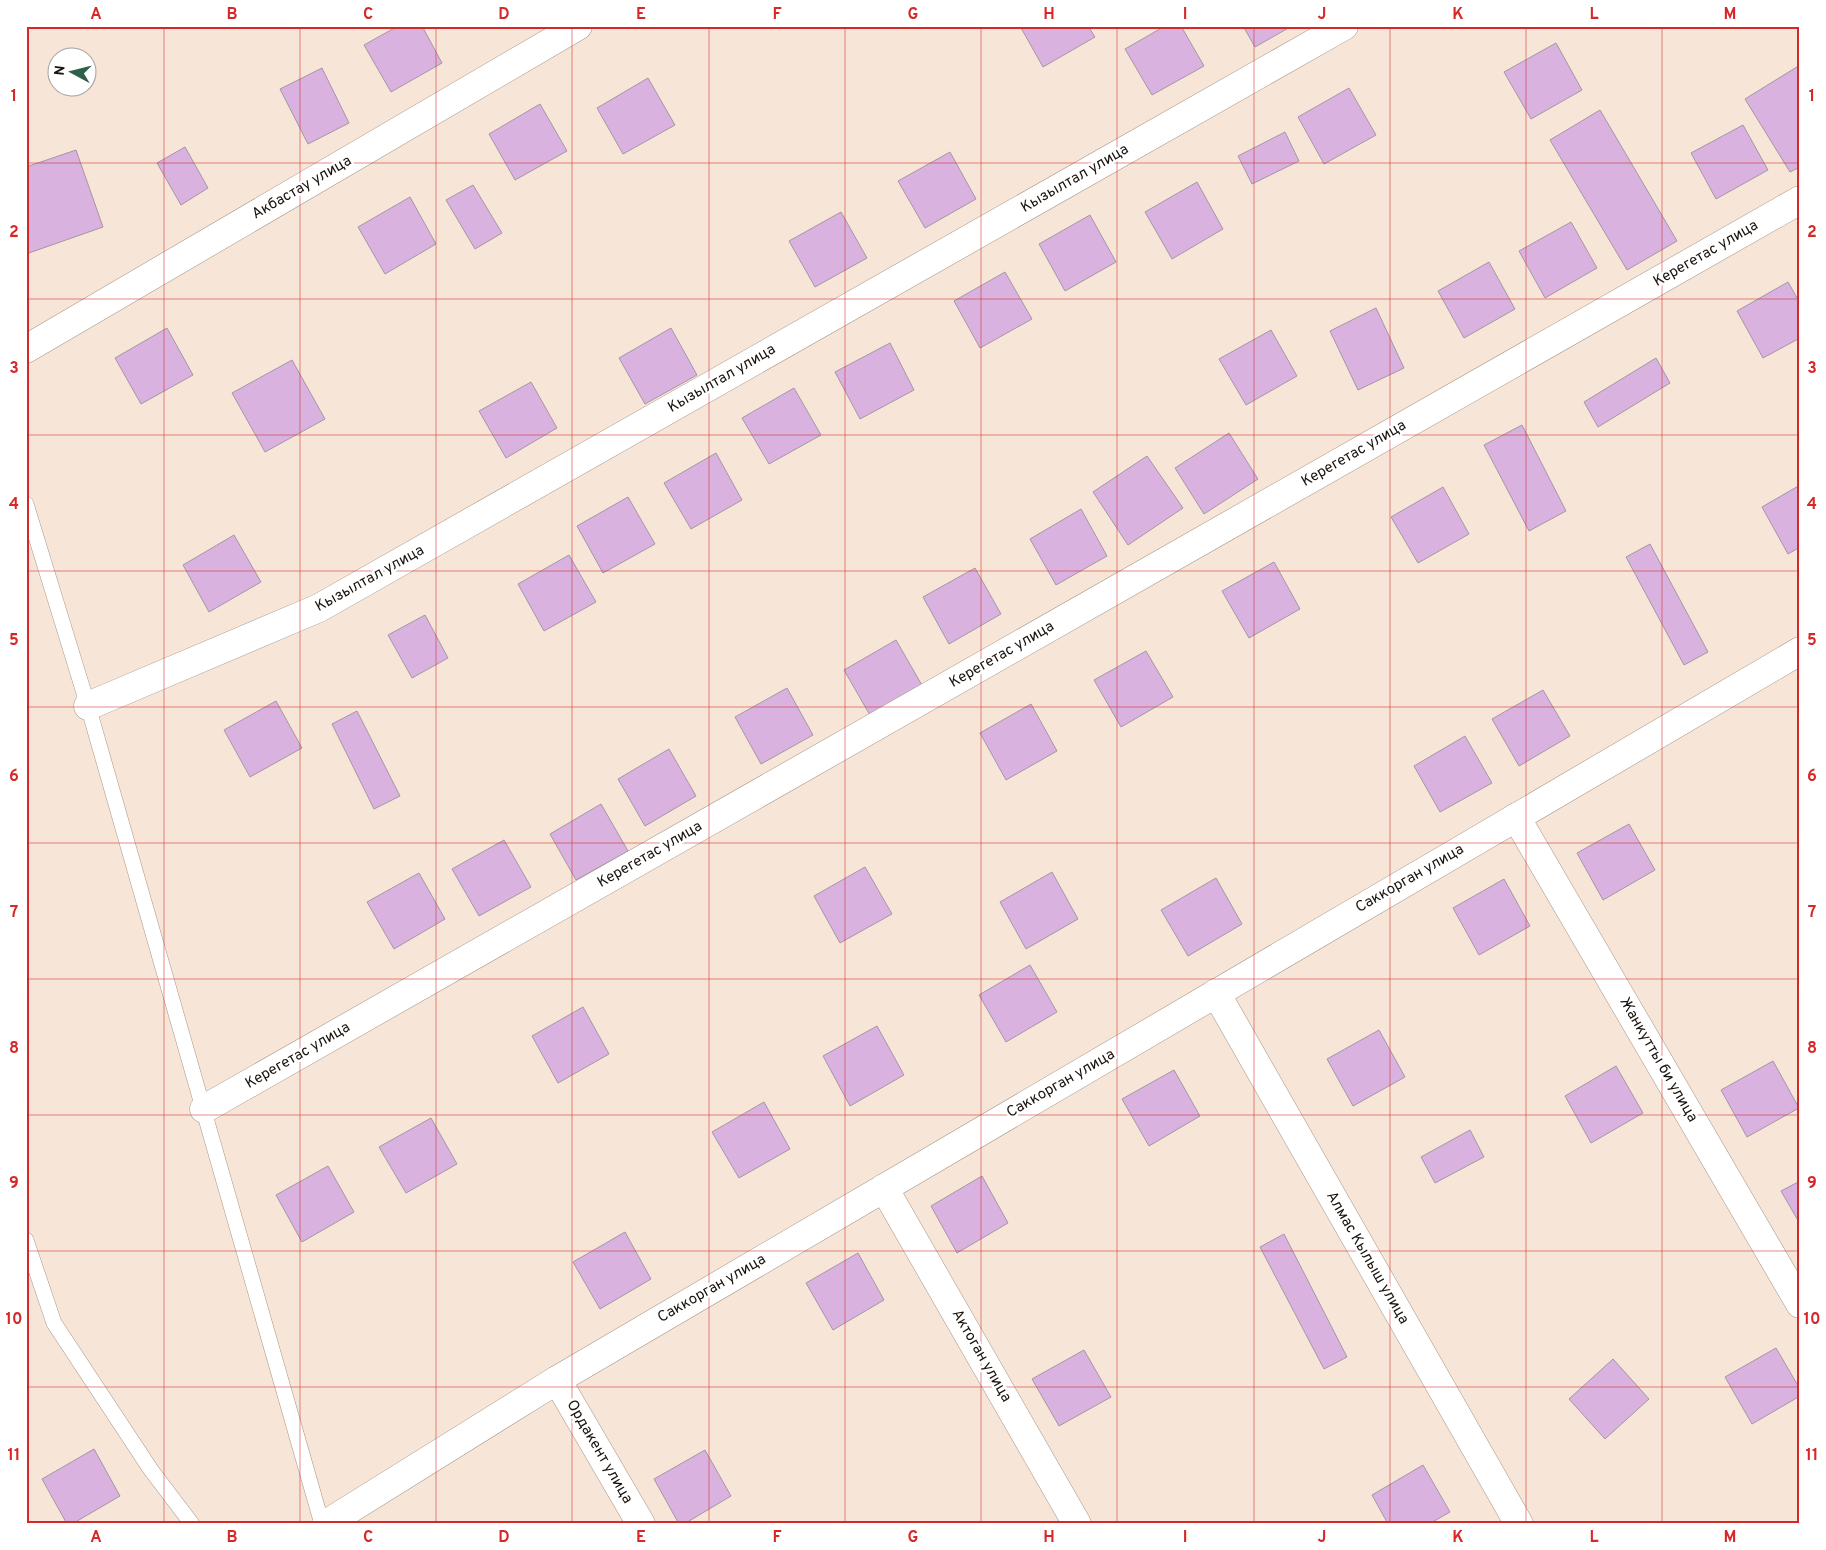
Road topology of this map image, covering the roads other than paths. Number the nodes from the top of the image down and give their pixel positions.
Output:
1 (578, 26) edge
2 (1344, 26) edge
3 (1800, 200) edge
4 (26, 349) edge
5 (26, 504) edge
6 (1800, 651) edge
7 (88, 706) junction
8 (1516, 817) junction
9 (1216, 993) junction
10 (204, 1109) junction
11 (884, 1188) junction
12 (26, 1240) edge
13 (1800, 1304) edge
14 (556, 1380) junction
15 (192, 1524) edge
16 (322, 1524) edge
17 (326, 1524) edge
18 (641, 1524) edge
19 (1077, 1524) edge
20 (1519, 1524) edge

1 - 4 street, Акбастау улица
2 - 7 street, Кызылтал улица
3 - 10 street, Керегетас улица
5 - 7 lane
6 - 8 street, Саккорган улица
7 - 10 lane
8 - 9 street, Саккорган улица
8 - 13 street, Жанкутты би улица
9 - 11 street, Саккорган улица
9 - 20 street, Алмас Кылыш улица
10 - 16 lane
11 - 14 street, Саккорган улица
11 - 19 street, Актоган улица
12 - 15 lane
14 - 17 street, Саккорган улица
14 - 18 street, Ордакент улица

